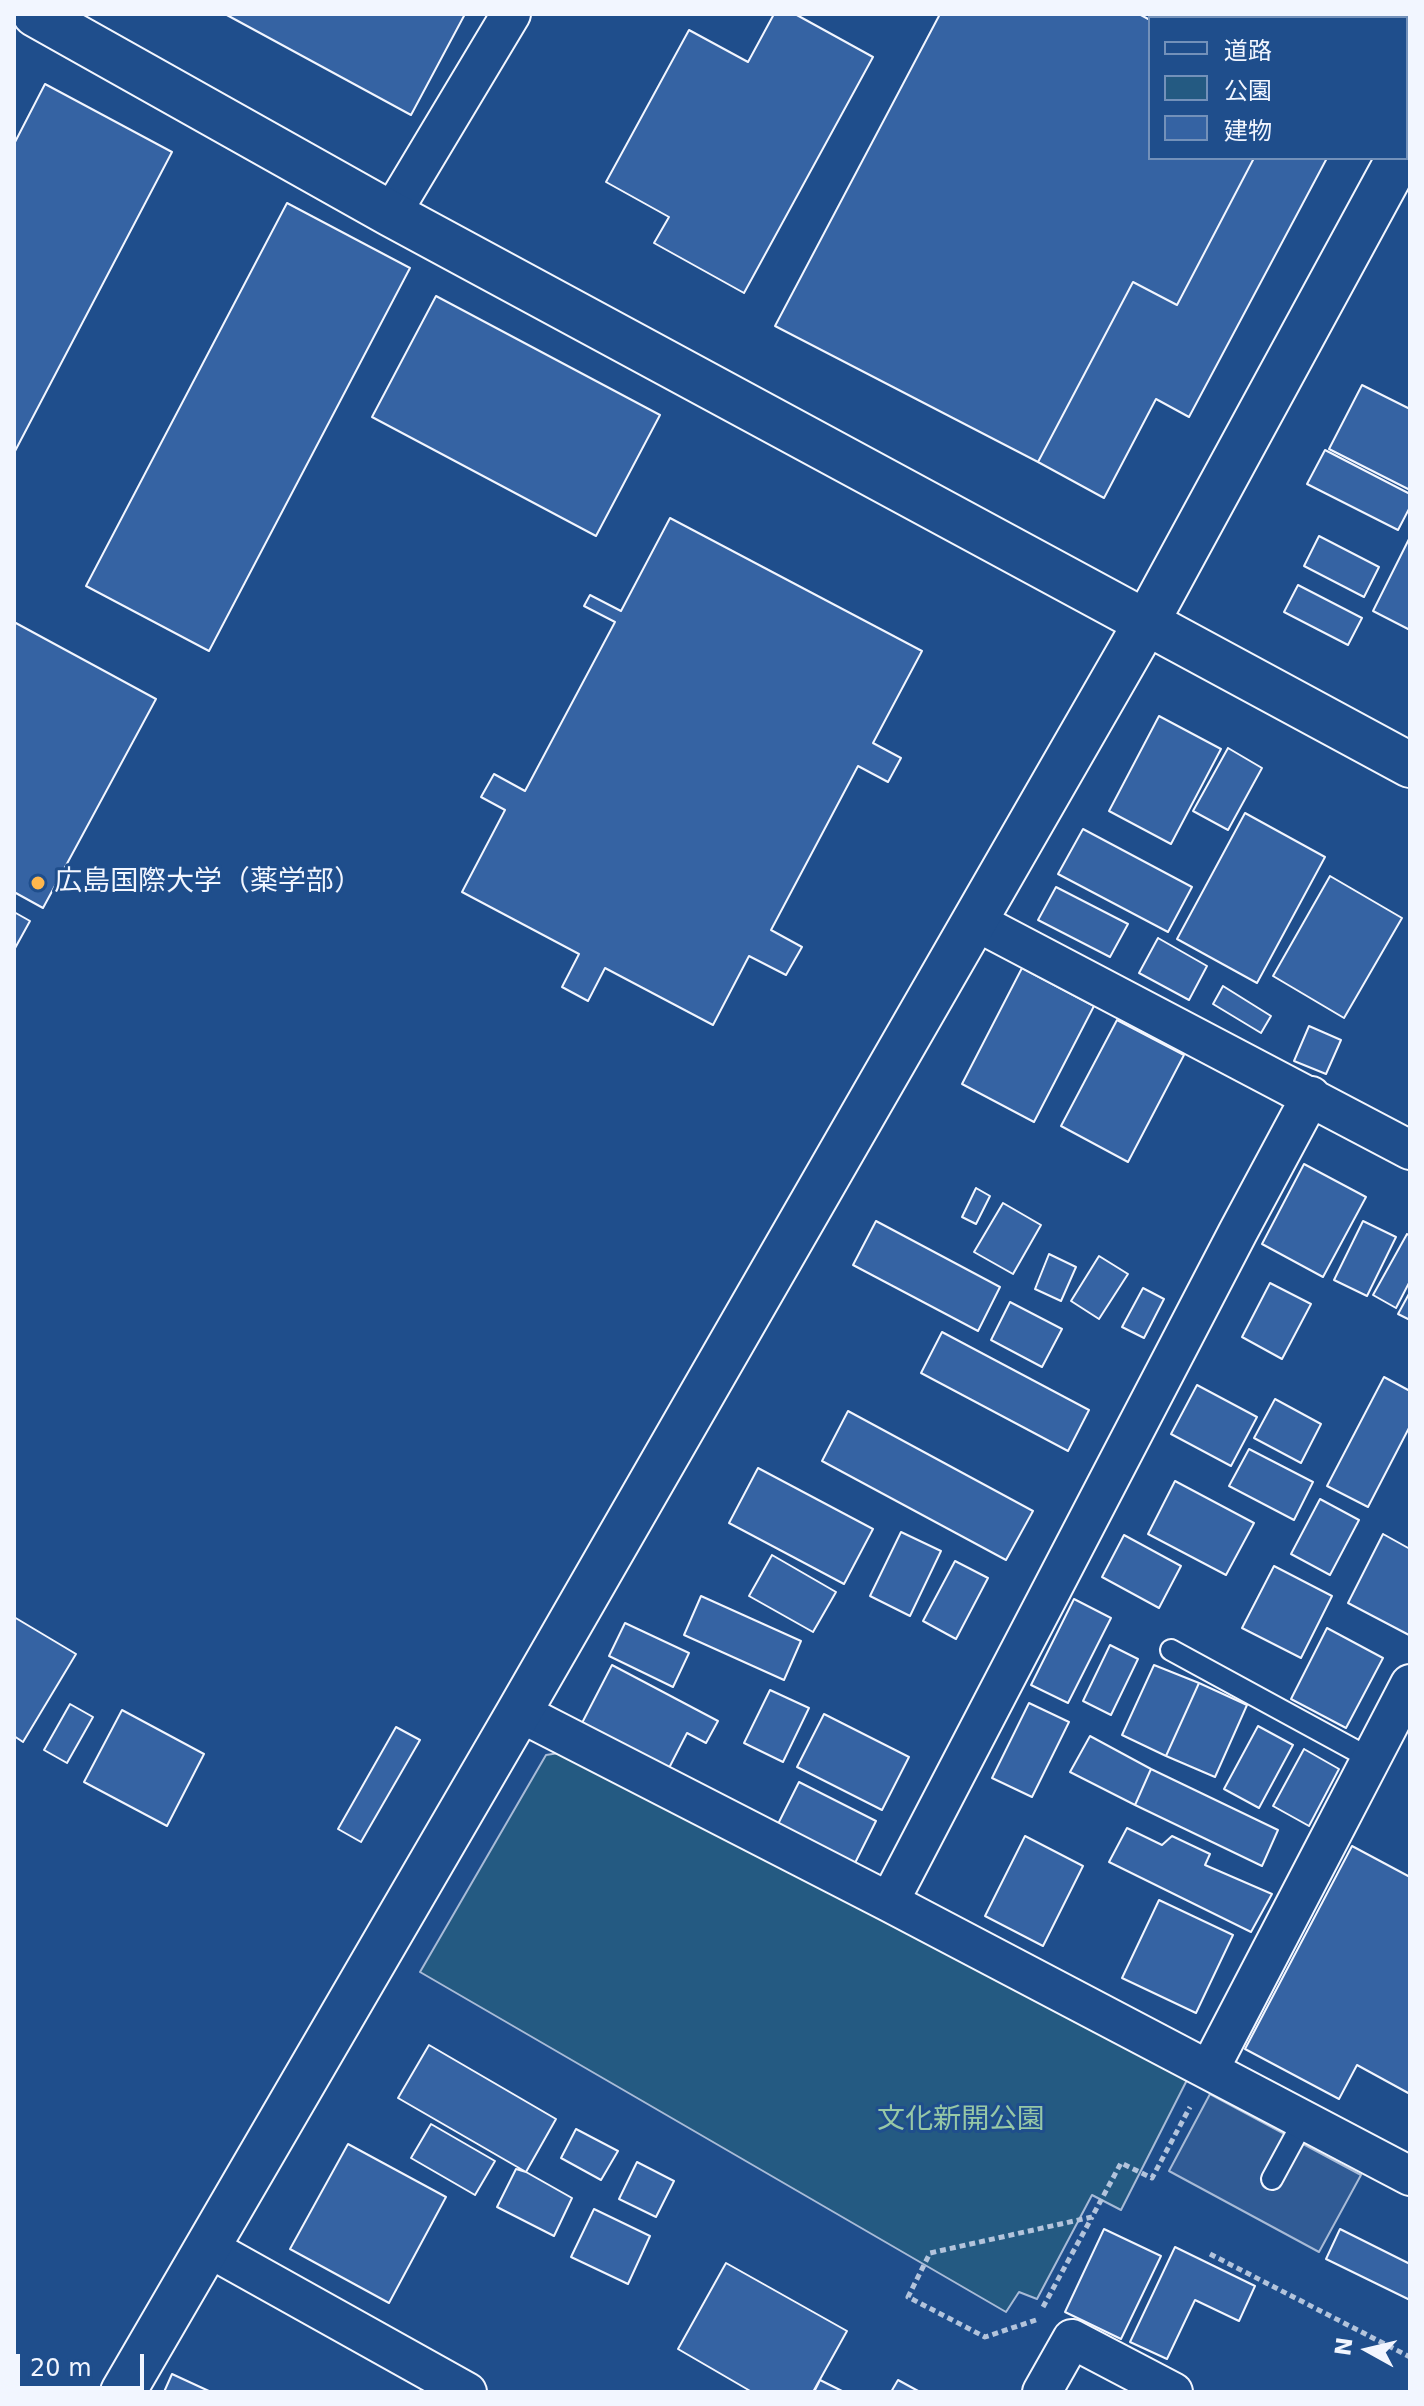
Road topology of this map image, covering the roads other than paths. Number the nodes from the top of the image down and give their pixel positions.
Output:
1 (35, 14) edge
2 (511, 14) edge
3 (1398, 160) edge
4 (391, 214) junction
5 (1146, 623) junction
6 (1410, 765) edge
7 (975, 921) junction
8 (1311, 1096) junction
9 (1410, 1150) edge
10 (1171, 1650) dead end
11 (1410, 1684) edge
12 (519, 1712) junction
13 (1371, 1759) junction
14 (889, 1902) junction
15 (1209, 2070) junction
16 (1304, 2120) junction
17 (1410, 2176) edge
18 (1272, 2179) dead end
19 (209, 2248) junction
20 (123, 2392) edge
21 (467, 2392) edge
22 (1042, 2392) edge
23 (1173, 2392) edge

1 - 4 street
2 - 4 street
3 - 5 street
4 - 5 street
5 - 6 street
5 - 7 street
7 - 8 street
7 - 12 street
8 - 9 street
8 - 14 street
10 - 13 lane
11 - 13 street
12 - 14 street
12 - 19 street
13 - 15 street
14 - 15 street
15 - 16 street
16 - 17 street
16 - 18 lane
19 - 20 street
19 - 21 street
22 - 23 street

